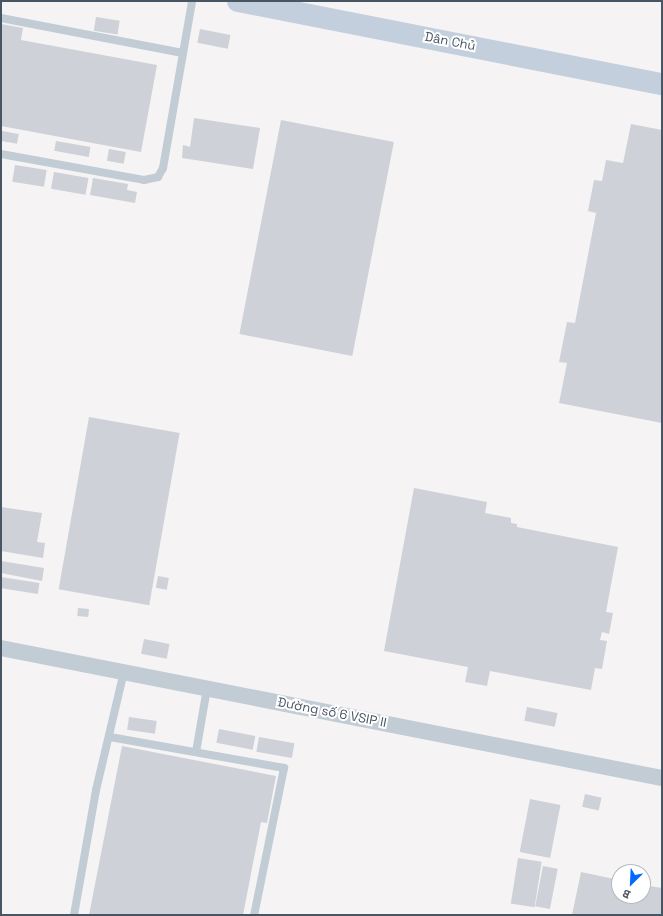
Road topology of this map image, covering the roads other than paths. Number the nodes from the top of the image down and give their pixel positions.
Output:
1 (192, 1) edge
2 (238, 1) edge
3 (1, 18) edge
4 (183, 53) junction
5 (662, 84) edge
6 (1, 154) edge
7 (1, 648) edge
8 (124, 672) junction
9 (207, 688) junction
10 (110, 737) junction
11 (196, 752) junction
12 (662, 778) edge
13 (74, 915) edge
14 (254, 915) edge

1 - 4 lane
2 - 5 main road, Dân Chủ
3 - 4 lane
4 - 6 lane
7 - 8 street, Đường số 6 VSIP II
8 - 9 street, Đường số 6 VSIP II
8 - 10 lane
9 - 11 lane
9 - 12 street, Đường số 6 VSIP II
10 - 11 lane
10 - 13 lane
11 - 14 lane

